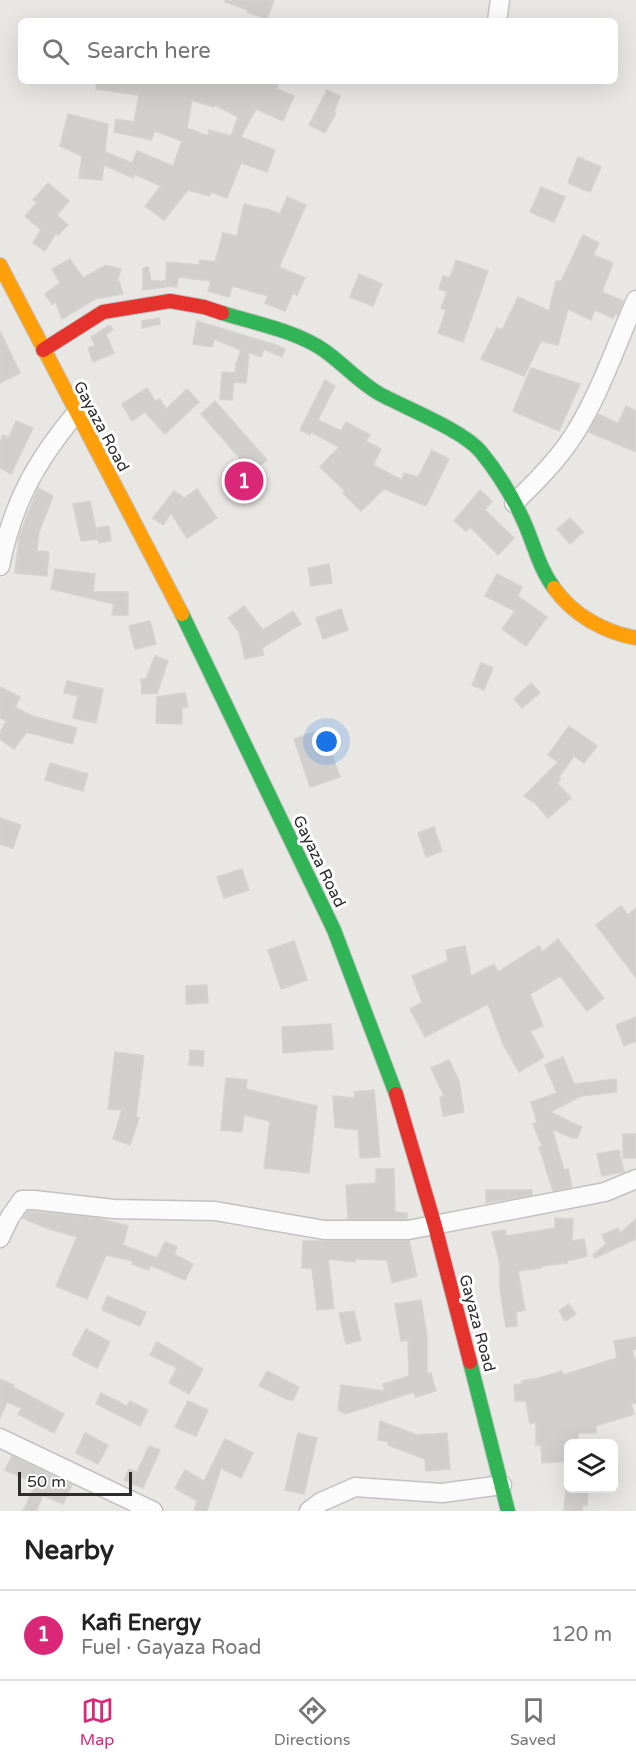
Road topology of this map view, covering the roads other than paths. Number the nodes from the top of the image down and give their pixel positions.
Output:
1 (500, 0) edge
2 (497, 18) edge
3 (0, 265) edge
4 (636, 300) edge
5 (43, 350) junction
6 (77, 412) junction
7 (514, 503) junction
8 (0, 566) edge
9 (636, 638) edge
10 (636, 1179) edge
11 (435, 1226) junction
12 (0, 1239) edge
13 (0, 1437) edge
14 (502, 1485) junction
15 (153, 1511) edge
16 (309, 1511) edge
17 (508, 1511) edge

1 - 2 street
3 - 5 main road, Gayaza Road
4 - 7 street
5 - 6 main road, Gayaza Road
5 - 7 main road
6 - 8 street
6 - 11 main road, Gayaza Road
7 - 9 main road
10 - 11 street
11 - 12 street
11 - 14 main road, Gayaza Road
13 - 15 street
14 - 16 street
14 - 17 main road, Gayaza Road

